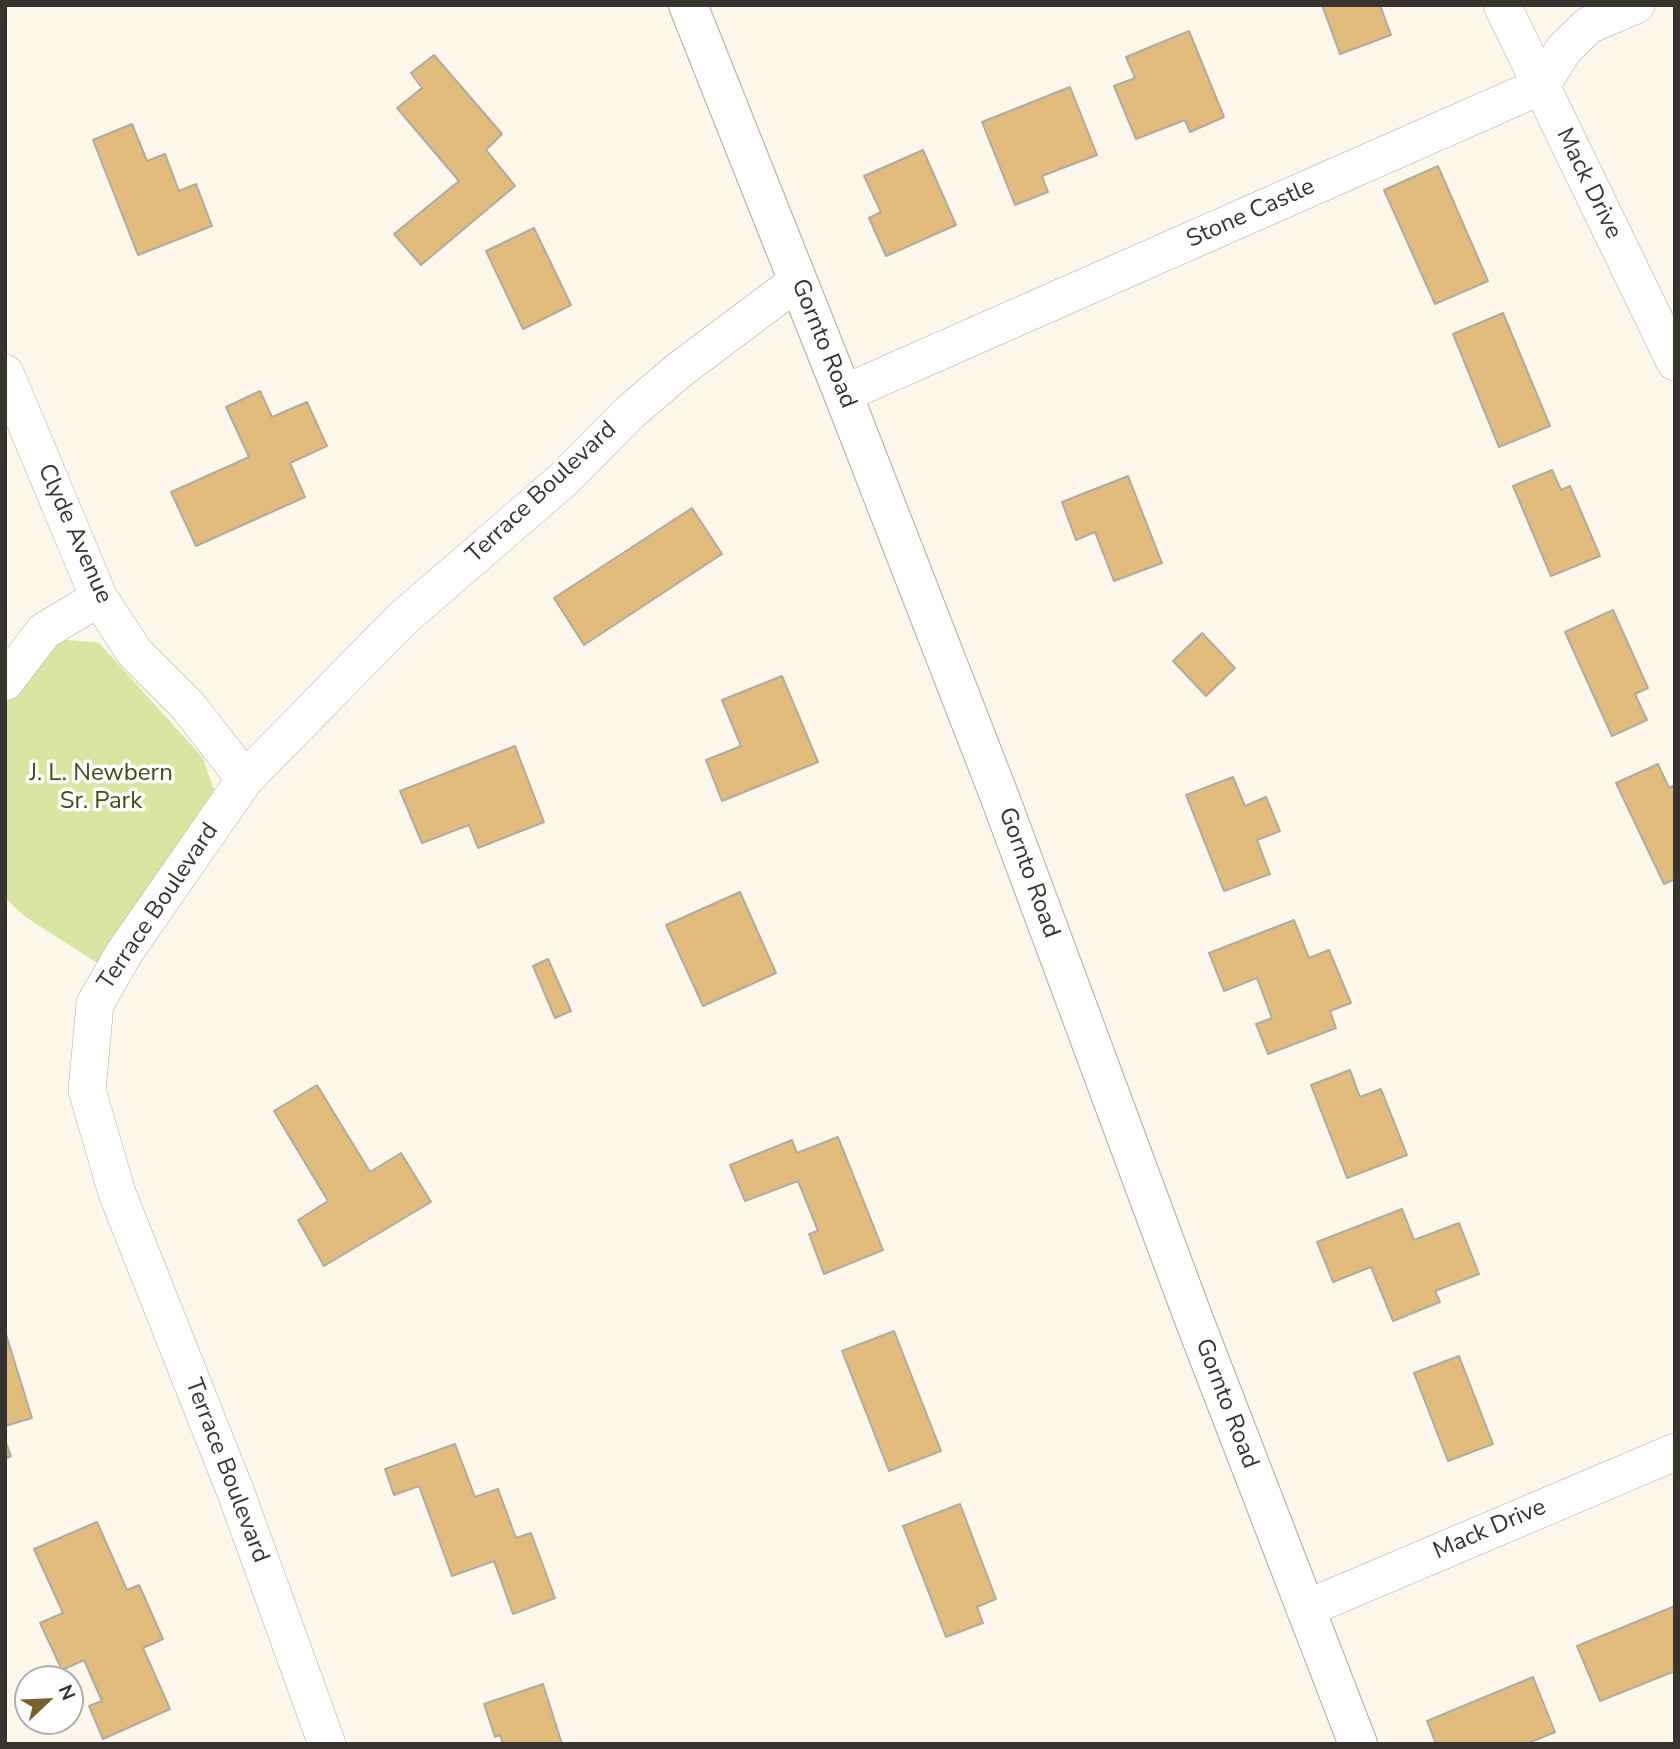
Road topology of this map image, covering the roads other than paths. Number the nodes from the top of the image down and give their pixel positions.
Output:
1 (688, 5) edge
2 (1502, 5) edge
3 (1636, 5) edge
4 (1541, 86) junction
5 (798, 281) junction
6 (1675, 362) edge
7 (5, 373) edge
8 (843, 394) junction
9 (99, 598) junction
10 (5, 682) edge
11 (245, 779) junction
12 (1675, 1452) edge
13 (1305, 1608) junction
14 (327, 1744) edge
15 (1358, 1744) edge

1 - 5 main road, Gornto Road
2 - 4 street, Mack Drive
3 - 4 street
4 - 6 street, Mack Drive
4 - 8 street, Stone Castle
5 - 8 main road, Gornto Road
5 - 11 street, Terrace Boulevard
7 - 9 street, Clyde Avenue
8 - 13 main road, Gornto Road
9 - 10 street
9 - 11 street, Clyde Avenue
11 - 14 street, Terrace Boulevard
12 - 13 street, Mack Drive
13 - 15 main road, Gornto Road

